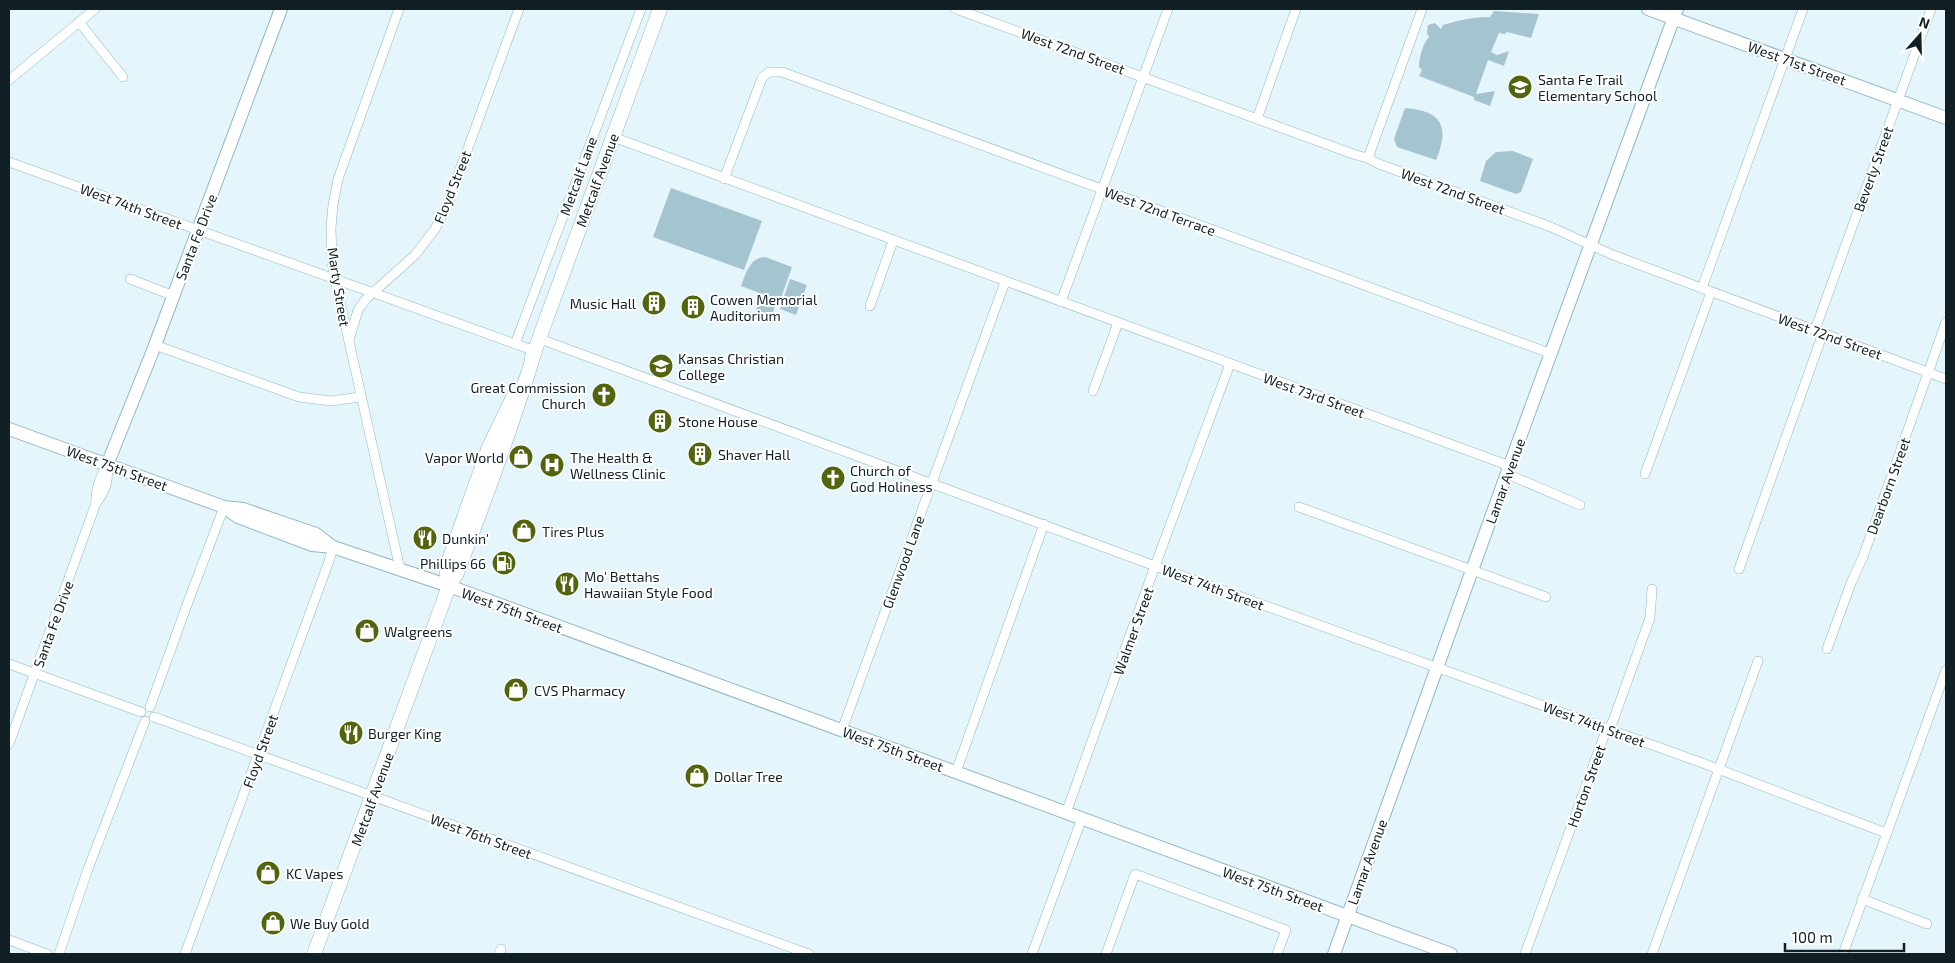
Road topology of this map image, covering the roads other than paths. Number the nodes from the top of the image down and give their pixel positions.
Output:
1 (95, 9) edge
2 (281, 9) edge
3 (399, 9) edge
4 (519, 9) edge
5 (640, 9) edge
6 (660, 9) edge
7 (956, 9) edge
8 (1168, 9) edge
9 (1296, 9) edge
10 (1422, 9) edge
11 (1648, 9) edge
12 (1804, 9) edge
13 (1931, 9) edge
14 (1676, 14) edge
15 (79, 22) junction
16 (1786, 59) junction
17 (123, 77) dead end
18 (1143, 77) junction
19 (9, 80) edge
20 (1898, 101) junction
21 (1946, 118) edge
22 (1257, 119) junction
23 (613, 137) junction
24 (1368, 158) junction
25 (9, 162) edge
26 (724, 179) junction
27 (1102, 190) junction
28 (198, 230) junction
29 (893, 241) junction
30 (1591, 246) junction
31 (130, 279) dead end
32 (335, 279) junction
33 (1005, 282) junction
34 (1706, 290) junction
35 (374, 292) junction
36 (174, 296) junction
37 (1061, 302) junction
38 (870, 306) dead end
39 (1946, 322) edge
40 (1118, 323) junction
41 (1819, 332) junction
42 (348, 341) junction
43 (516, 344) junction
44 (155, 345) junction
45 (537, 345) junction
46 (1552, 354) junction
47 (1230, 364) junction
48 (1928, 373) junction
49 (1946, 379) edge
50 (1093, 391) dead end
51 (360, 397) junction
52 (9, 429) edge
53 (107, 465) junction
54 (1509, 470) junction
55 (1645, 474) dead end
56 (932, 483) junction
57 (1580, 506) dead end
58 (224, 507) junction
59 (1299, 507) dead end
60 (1044, 524) junction
61 (333, 546) junction
62 (1155, 566) junction
63 (400, 569) junction
64 (1739, 569) dead end
65 (1473, 570) junction
66 (449, 586) junction
67 (1652, 589) dead end
68 (1546, 597) dead end
69 (1827, 649) dead end
70 (1758, 661) dead end
71 (9, 664) edge
72 (1438, 667) junction
73 (1946, 670) edge
74 (35, 674) junction
75 (150, 708) junction
76 (141, 712) junction
77 (154, 717) junction
78 (145, 721) junction
79 (1608, 729) junction
80 (842, 730) junction
81 (9, 744) edge
82 (258, 755) junction
83 (1719, 770) junction
84 (956, 772) junction
85 (372, 797) junction
86 (1066, 813) junction
87 (1082, 818) junction
88 (1886, 833) junction
89 (1862, 899) junction
90 (1348, 917) junction
91 (1927, 924) dead end
92 (9, 940) edge
93 (47, 954) edge
94 (59, 954) edge
95 (185, 954) edge
96 (314, 954) edge
97 (809, 954) edge
98 (1032, 954) edge
99 (1106, 954) edge
100 (1277, 954) edge
101 (1334, 954) edge
102 (1451, 954) edge
103 (1525, 954) edge
104 (1652, 954) edge
105 (1843, 954) edge

1 - 15 street
2 - 28 street, Santa Fe Drive
3 - 32 street, Marty Street
4 - 35 street, Floyd Street
5 - 43 street, Metcalf Lane
6 - 23 main road, Metcalf Avenue
7 - 18 street, West 72nd Street
8 - 18 street
9 - 22 street
10 - 24 street
11 - 14 street, West 71st Street
12 - 16 street
13 - 20 street, Beverly Street
14 - 16 street, West 71st Street
14 - 30 street, Lamar Avenue
15 - 17 street
15 - 19 street
16 - 20 street, West 71st Street
16 - 34 street
18 - 22 street, West 72nd Street
18 - 27 street
20 - 21 street, West 71st Street
20 - 41 street, Beverly Street
22 - 24 street, West 72nd Street
23 - 26 street, West 73rd Street
23 - 45 main road, Metcalf Avenue
24 - 30 street, West 72nd Street
25 - 28 street, West 74th Street
26 - 27 street, West 72nd Terrace
26 - 29 street, West 73rd Street
27 - 37 street
27 - 46 street, West 72nd Terrace
28 - 32 street, West 74th Street
28 - 36 street, Santa Fe Drive
29 - 33 street, West 73rd Street
29 - 38 street
30 - 34 street, West 72nd Street
30 - 46 street, Lamar Avenue
31 - 36 street
32 - 35 street, West 74th Street
32 - 42 street, Marty Street
33 - 37 street, West 73rd Street
33 - 56 street, Glenwood Lane
34 - 41 street, West 72nd Street
34 - 55 street
35 - 42 street, Floyd Street
35 - 43 street, West 74th Street
36 - 44 street, Santa Fe Drive
37 - 40 street, West 73rd Street
39 - 48 street, Dearborn Street
40 - 47 street, West 73rd Street
40 - 50 street
41 - 48 street, West 72nd Street
41 - 64 street, Beverly Street
42 - 51 street, Marty Street
43 - 45 street, West 74th Street
44 - 51 street
44 - 53 street, Santa Fe Drive
45 - 56 street, West 74th Street
45 - 66 main road, Metcalf Avenue
46 - 54 street, Lamar Avenue
47 - 54 street, West 73rd Street
47 - 62 street, Walmer Street
48 - 49 street, West 72nd Street
48 - 69 street, Dearborn Street
51 - 63 street, Marty Street
52 - 53 street, West 75th Street
53 - 58 street, West 75th Street
53 - 74 street, Santa Fe Drive
54 - 57 street, West 73rd Street
54 - 65 street, Lamar Avenue
56 - 60 street, West 74th Street
56 - 80 street, Glenwood Lane
58 - 61 street, West 75th Street
58 - 75 street
59 - 65 street
60 - 62 street, West 74th Street
60 - 84 street
61 - 63 street, West 75th Street
61 - 82 street, Floyd Street
62 - 72 street, West 74th Street
62 - 86 street, Walmer Street
63 - 66 street, West 75th Street
65 - 68 street
65 - 72 street, Lamar Avenue
66 - 80 street, West 75th Street
66 - 85 main road, Metcalf Avenue
67 - 79 street, Horton Street
70 - 83 street
71 - 74 street
72 - 79 street, West 74th Street
72 - 90 street, Lamar Avenue
73 - 88 street
74 - 76 street
74 - 81 street, Santa Fe Drive
75 - 76 street
75 - 77 street
76 - 78 street
77 - 78 street
77 - 82 street, West 76th Street
78 - 94 street
79 - 83 street, West 74th Street
79 - 103 street, Horton Street
80 - 84 street, West 75th Street
82 - 85 street, West 76th Street
82 - 95 street, Floyd Street
83 - 88 street, West 74th Street
83 - 104 street
84 - 86 street, West 75th Street
85 - 96 main road, Metcalf Avenue
85 - 97 street, West 76th Street
86 - 87 street, West 75th Street
87 - 90 street, West 75th Street
87 - 98 street
88 - 89 street
89 - 91 street
89 - 105 street
90 - 101 street, Lamar Avenue
90 - 102 street, West 75th Street
92 - 93 street
99 - 100 street

